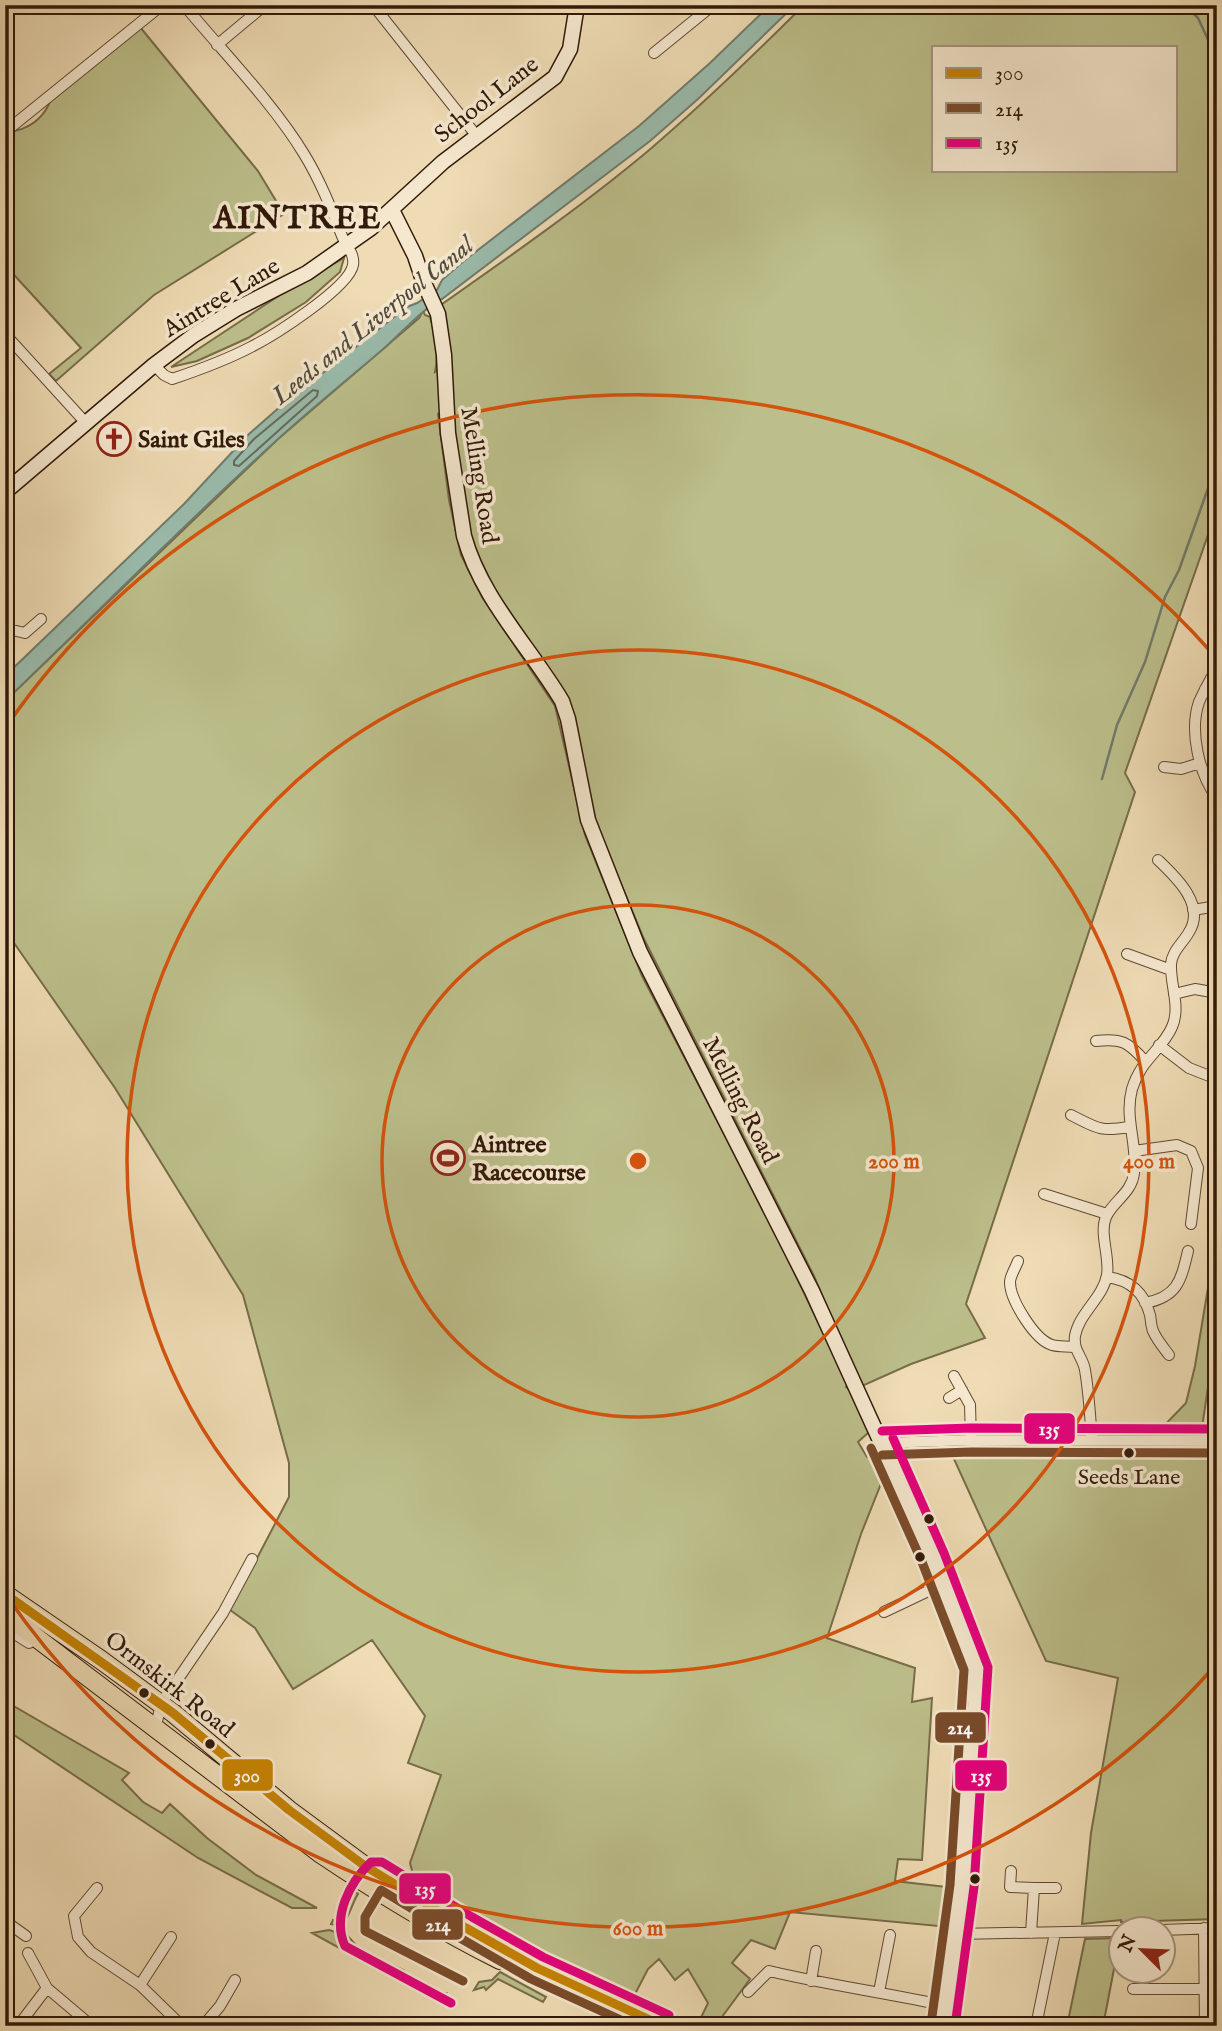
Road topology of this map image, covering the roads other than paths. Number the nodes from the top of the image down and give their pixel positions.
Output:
1 (162, 5) edge
2 (184, 5) edge
3 (265, 5) edge
4 (373, 5) edge
5 (577, 5) edge
6 (713, 5) edge
7 (217, 45) junction
8 (654, 53) dead end
9 (5, 132) edge
10 (476, 135) junction
11 (392, 211) junction
12 (345, 245) junction
13 (5, 334) edge
14 (154, 365) junction
15 (85, 422) junction
16 (5, 492) edge
17 (41, 619) dead end
18 (5, 625) edge
19 (1217, 667) edge
20 (1205, 689) junction
21 (1217, 694) edge
22 (1200, 763) junction
23 (1164, 766) dead end
24 (1217, 798) edge
25 (1158, 860) dead end
26 (1217, 906) edge
27 (1193, 910) junction
28 (1127, 954) dead end
29 (1171, 971) junction
30 (1217, 993) edge
31 (1174, 994) junction
32 (1096, 1041) dead end
33 (1159, 1045) junction
34 (1145, 1061) junction
35 (1217, 1079) edge
36 (1071, 1115) dead end
37 (1129, 1127) junction
38 (1134, 1151) junction
39 (1044, 1194) dead end
40 (1107, 1214) junction
41 (1191, 1224) dead end
42 (1188, 1251) dead end
43 (1018, 1261) dead end
44 (1107, 1277) junction
45 (1145, 1303) junction
46 (1074, 1347) junction
47 (1169, 1355) dead end
48 (954, 1376) dead end
49 (962, 1390) junction
50 (949, 1398) dead end
51 (1092, 1439) junction
52 (971, 1440) junction
53 (1216, 1440) edge
54 (882, 1443) junction
55 (252, 1559) dead end
56 (943, 1584) junction
57 (5, 1594) edge
58 (884, 1612) dead end
59 (5, 1614) edge
60 (5, 1628) edge
61 (38, 1637) junction
62 (160, 1704) junction
63 (156, 1726) junction
64 (1011, 1871) dead end
65 (97, 1888) dead end
66 (1034, 1888) junction
67 (1056, 1888) dead end
68 (5, 1921) edge
69 (1204, 1928) junction
70 (1217, 1928) edge
71 (1176, 1929) edge
72 (1106, 1931) edge
73 (1031, 1933) junction
74 (1055, 1933) junction
75 (956, 1934) junction
76 (890, 1935) dead end
77 (26, 1936) dead end
78 (171, 1937) dead end
79 (816, 1951) dead end
80 (28, 1953) dead end
81 (235, 1980) dead end
82 (811, 1981) junction
83 (140, 1985) junction
84 (47, 1988) junction
85 (1133, 1989) dead end
86 (1205, 1989) junction
87 (748, 1992) dead end
88 (879, 1992) junction
89 (947, 2006) junction
90 (18, 2026) edge
91 (92, 2026) edge
92 (182, 2026) edge
93 (203, 2026) edge
94 (632, 2026) edge
95 (664, 2026) edge
96 (943, 2026) edge
97 (1036, 2026) edge
98 (1205, 2026) edge

1 - 9 street
2 - 7 street
3 - 7 street
4 - 10 street
5 - 10 street, School Lane
6 - 8 street
7 - 12 street
10 - 11 street, School Lane
11 - 12 street, Aintree Lane
11 - 54 street, Melling Road
12 - 14 street, Aintree Lane
12 - 14 street, Aintree Lane
13 - 15 street
14 - 15 street, Aintree Lane
15 - 16 street, Aintree Lane
17 - 18 street
19 - 20 street
20 - 21 street
20 - 22 street
22 - 23 street
22 - 24 street
25 - 27 street
26 - 27 street
27 - 29 street
28 - 29 street
29 - 31 street
30 - 31 street
31 - 33 street
32 - 34 street
33 - 34 street
33 - 35 street
34 - 37 street
36 - 37 street
37 - 38 street
38 - 40 street
38 - 41 street
39 - 40 street
40 - 44 street
42 - 45 street
43 - 46 street
44 - 45 street
44 - 46 street
45 - 47 street
46 - 51 street
48 - 49 street
49 - 50 street
49 - 52 street
51 - 52 street
51 - 53 street
52 - 54 street
54 - 56 street, Melling Road
55 - 62 street
56 - 58 street
56 - 75 street, Melling Road
57 - 62 highway, Ormskirk Road
59 - 61 highway, Ormskirk Road
60 - 61 street
61 - 63 highway, Ormskirk Road
62 - 63 street
62 - 95 highway, Ormskirk Road
63 - 94 highway, Ormskirk Road
64 - 66 street
65 - 83 street
66 - 67 street
66 - 73 street
68 - 77 street
69 - 70 street
69 - 71 street
69 - 86 street
72 - 74 street
73 - 74 street
73 - 75 street
74 - 97 street
75 - 89 street, Melling Road
76 - 88 street
78 - 83 street
79 - 82 street
80 - 84 street
81 - 93 street
82 - 87 street
82 - 88 street
83 - 92 street
84 - 90 street
84 - 91 street
85 - 86 street
86 - 98 street
88 - 89 street
89 - 96 street, Melling Road

